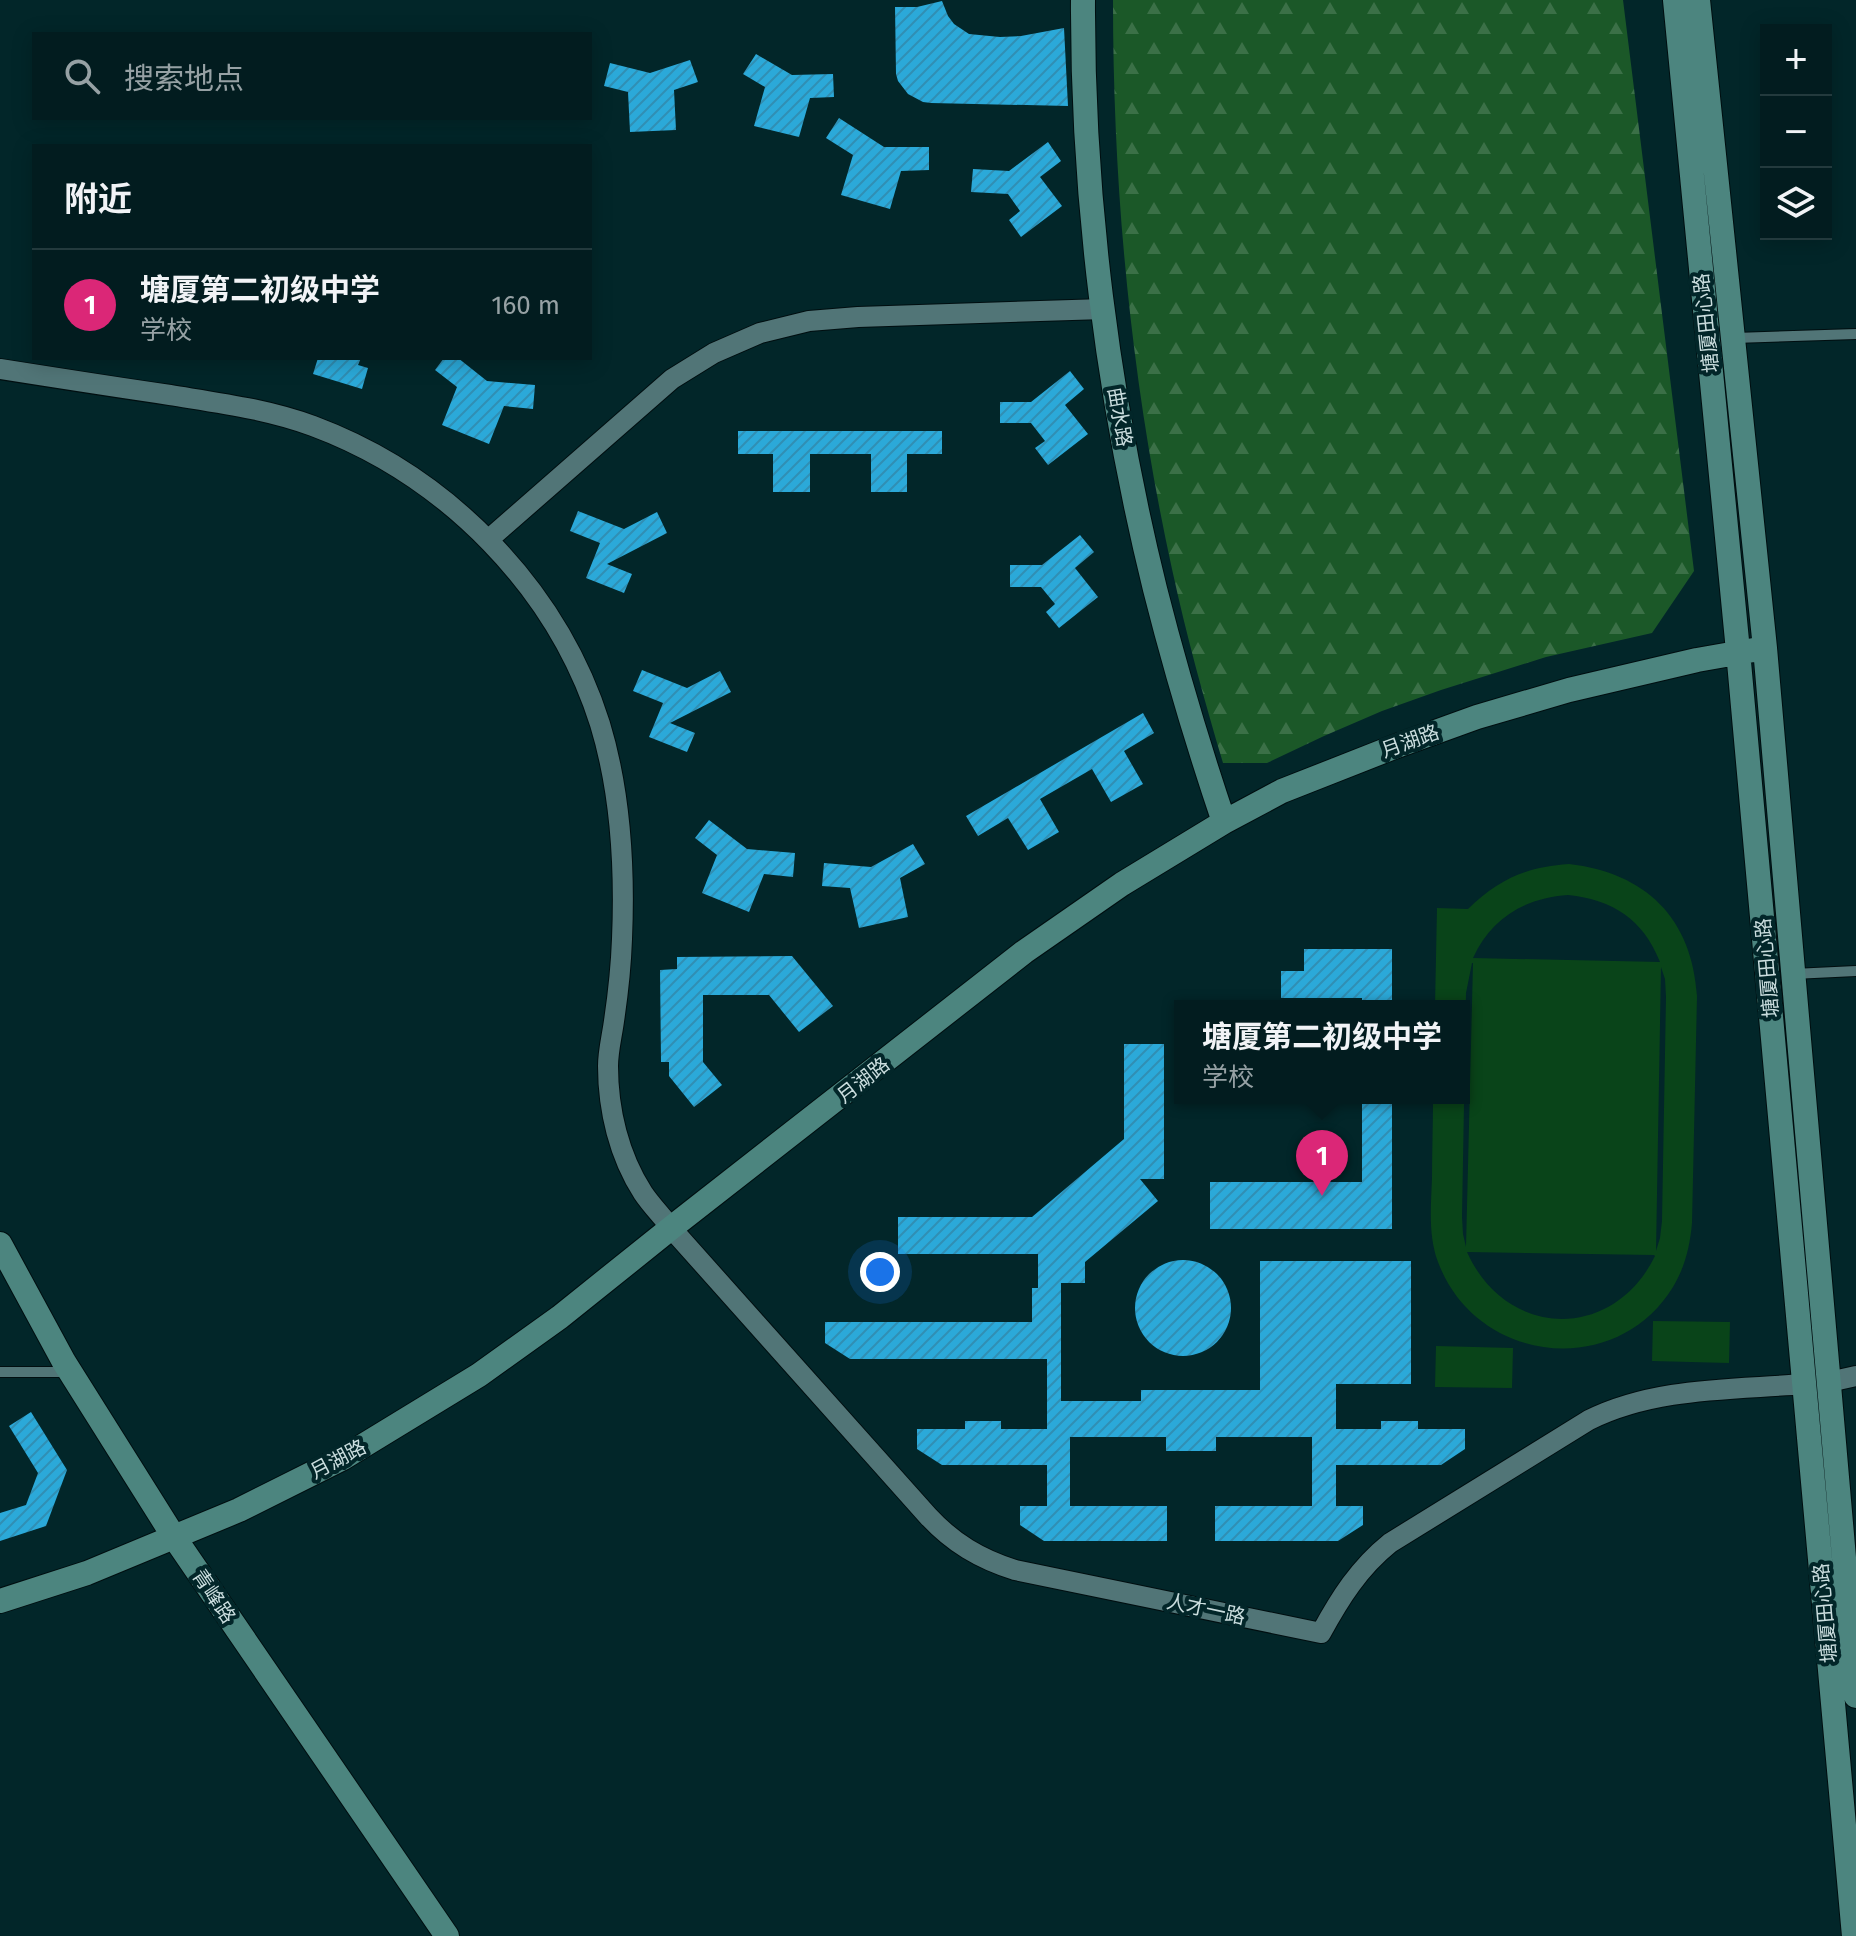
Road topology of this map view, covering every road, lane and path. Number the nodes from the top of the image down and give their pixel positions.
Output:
1 (1083, 0) edge
2 (1675, 0) edge
3 (1698, 0) edge
4 (1104, 309) junction
5 (1856, 334) edge
6 (1734, 338) junction
7 (0, 369) edge
8 (488, 540) junction
9 (1765, 648) junction
10 (1738, 651) junction
11 (1224, 822) junction
12 (1856, 971) edge
13 (1793, 974) junction
14 (671, 1228) junction
15 (0, 1244) edge
16 (0, 1372) edge
17 (70, 1372) junction
18 (1856, 1376) edge
19 (1829, 1382) junction
20 (1804, 1384) junction
21 (174, 1537) junction
22 (0, 1601) edge
23 (1856, 1696) edge
24 (447, 1936) edge
25 (1854, 1936) edge

1 - 4 street, 曲水路
2 - 10 street, 塘厦田心路
3 - 6 street, 塘厦田心路
4 - 8 street
4 - 11 street, 曲水路
5 - 6 lane
6 - 9 street, 塘厦田心路
7 - 8 street
8 - 14 street
9 - 10 street, 月湖路
9 - 13 street, 塘厦田心路
10 - 11 street, 月湖路
10 - 20 street, 塘厦田心路
11 - 14 street, 月湖路
12 - 13 lane
13 - 19 street, 塘厦田心路
14 - 20 street, 人才一路
14 - 21 street, 月湖路
15 - 17 street, 青峰路
16 - 17 lane
17 - 21 street, 青峰路
18 - 19 street
19 - 23 street, 塘厦田心路
20 - 25 street, 塘厦田心路
21 - 22 street, 月湖路
21 - 24 street, 青峰路

